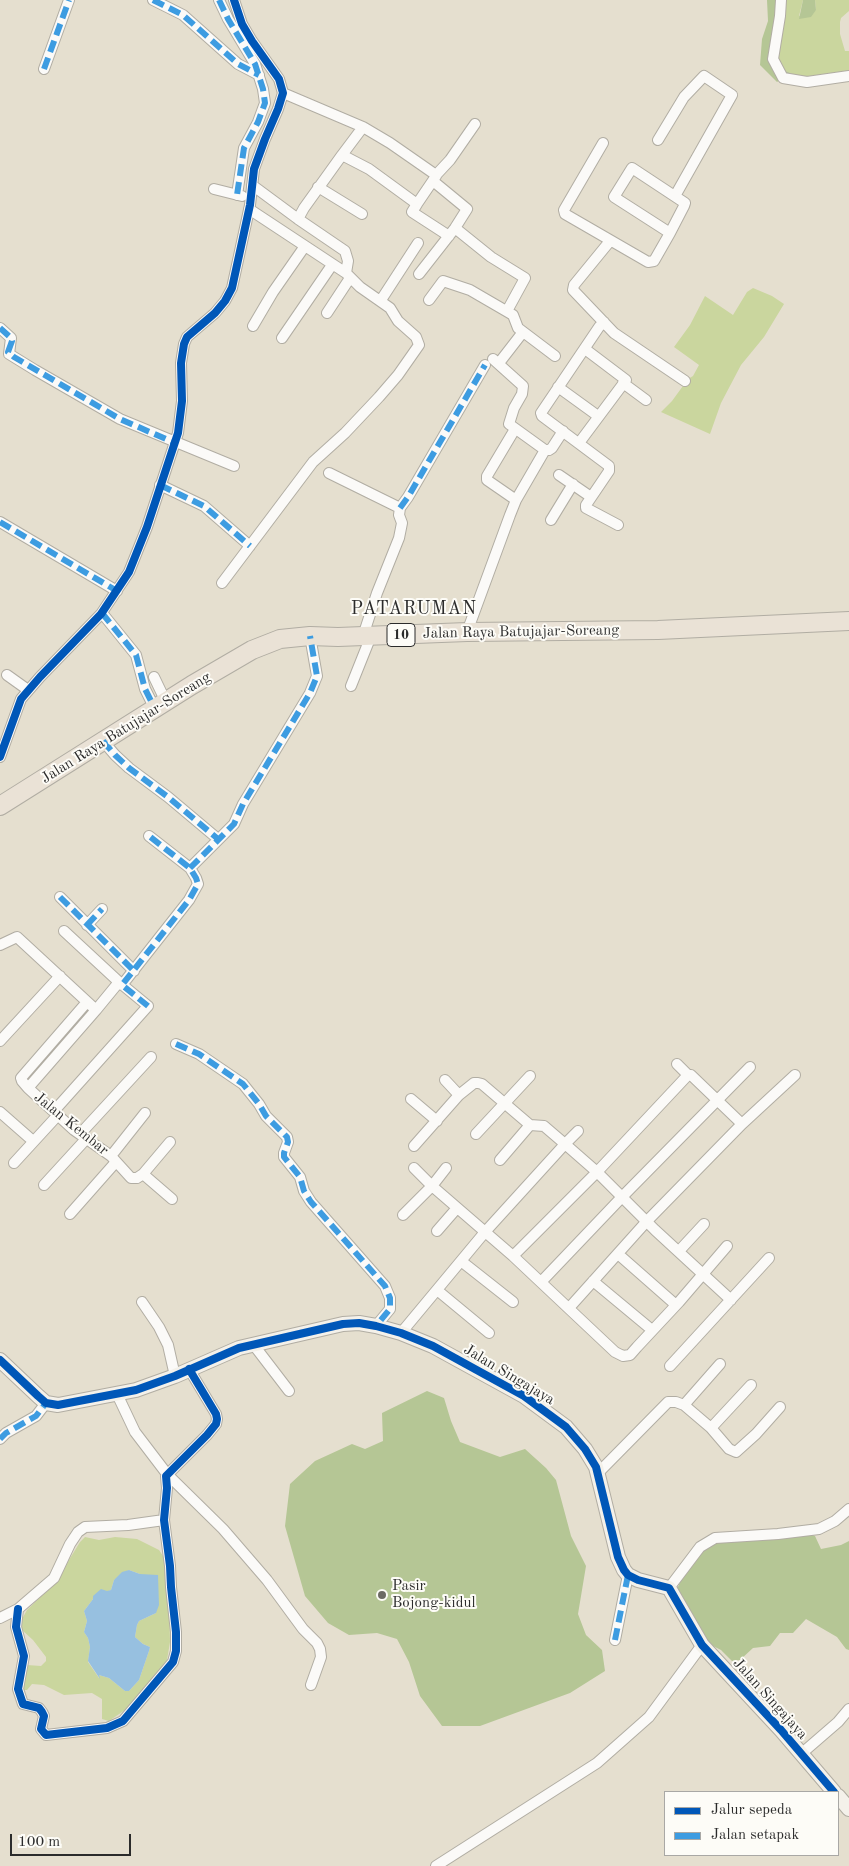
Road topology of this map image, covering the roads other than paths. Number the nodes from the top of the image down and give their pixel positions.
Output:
1 (69, 0) edge
2 (153, 0) edge
3 (219, 0) edge
4 (234, 0) edge
5 (781, 0) edge
6 (44, 69) dead end
7 (259, 76) junction
8 (849, 76) edge
9 (282, 93) junction
10 (475, 124) dead end
11 (362, 127) junction
12 (658, 140) dead end
13 (603, 143) dead end
14 (244, 148) junction
15 (260, 154) junction
16 (342, 155) junction
17 (434, 178) junction
18 (252, 185) junction
19 (318, 187) junction
20 (214, 189) dead end
21 (237, 195) junction
22 (675, 196) junction
23 (250, 204) junction
24 (417, 204) junction
25 (362, 214) dead end
26 (298, 219) junction
27 (452, 232) junction
28 (670, 233) junction
29 (610, 241) junction
30 (418, 244) dead end
31 (305, 246) junction
32 (332, 264) junction
33 (419, 274) dead end
34 (348, 275) junction
35 (381, 300) junction
36 (429, 300) dead end
37 (507, 311) junction
38 (327, 313) dead end
39 (604, 322) junction
40 (253, 326) dead end
41 (0, 328) edge
42 (523, 332) junction
43 (282, 338) dead end
44 (585, 349) junction
45 (555, 356) dead end
46 (492, 362) junction
47 (685, 381) dead end
48 (623, 383) junction
49 (558, 387) junction
50 (646, 400) dead end
51 (598, 416) junction
52 (515, 429) junction
53 (563, 431) junction
54 (175, 443) junction
55 (579, 443) junction
56 (546, 450) junction
57 (234, 466) dead end
58 (329, 473) dead end
59 (559, 475) dead end
60 (573, 484) junction
61 (160, 485) junction
62 (592, 497) junction
63 (516, 500) junction
64 (400, 508) junction
65 (551, 520) dead end
66 (0, 522) edge
67 (618, 526) dead end
68 (250, 546) junction
69 (222, 583) dead end
70 (117, 591) junction
71 (102, 612) junction
72 (849, 621) edge
73 (467, 632) junction
74 (310, 636) junction
75 (367, 636) junction
76 (8, 675) dead end
77 (154, 677) dead end
78 (351, 686) dead end
79 (28, 690) junction
80 (160, 705) junction
81 (4, 738) edge
82 (103, 741) junction
83 (0, 757) edge
84 (0, 806) edge
85 (149, 836) dead end
86 (218, 839) junction
87 (190, 868) junction
88 (60, 897) dead end
89 (102, 909) dead end
90 (87, 925) junction
91 (64, 932) dead end
92 (0, 945) edge
93 (134, 971) junction
94 (60, 976) junction
95 (121, 984) junction
96 (87, 1002) junction
97 (96, 1010) junction
98 (0, 1041) edge
99 (176, 1044) dead end
100 (151, 1057) dead end
101 (677, 1064) dead end
102 (750, 1067) dead end
103 (688, 1075) junction
104 (795, 1075) dead end
105 (530, 1076) dead end
106 (444, 1080) dead end
107 (28, 1088) junction
108 (459, 1095) junction
109 (717, 1099) junction
110 (411, 1100) dead end
111 (504, 1103) junction
112 (0, 1112) edge
113 (56, 1113) junction
114 (145, 1113) dead end
115 (437, 1121) junction
116 (742, 1124) junction
117 (530, 1125) junction
118 (578, 1131) dead end
119 (476, 1134) dead end
120 (84, 1135) junction
121 (33, 1142) junction
122 (170, 1142) dead end
123 (564, 1144) junction
124 (414, 1146) dead end
125 (113, 1159) junction
126 (500, 1160) dead end
127 (14, 1164) dead end
128 (414, 1168) dead end
129 (446, 1168) dead end
130 (597, 1172) junction
131 (143, 1174) junction
132 (44, 1185) dead end
133 (432, 1186) junction
134 (622, 1197) junction
135 (172, 1199) dead end
136 (457, 1208) junction
137 (70, 1214) dead end
138 (403, 1215) dead end
139 (646, 1221) junction
140 (704, 1224) dead end
141 (437, 1232) dead end
142 (485, 1232) junction
143 (727, 1246) dead end
144 (679, 1251) junction
145 (618, 1254) junction
146 (513, 1256) junction
147 (769, 1258) dead end
148 (461, 1261) junction
149 (704, 1274) junction
150 (594, 1281) junction
151 (541, 1282) junction
152 (437, 1290) junction
153 (731, 1300) junction
154 (142, 1302) dead end
155 (513, 1302) dead end
156 (676, 1305) junction
157 (569, 1308) junction
158 (376, 1326) junction
159 (652, 1330) junction
160 (401, 1333) junction
161 (490, 1333) dead end
162 (253, 1344) junction
163 (0, 1360) edge
164 (720, 1364) dead end
165 (670, 1366) dead end
166 (189, 1369) junction
167 (175, 1376) junction
168 (751, 1385) dead end
169 (289, 1391) dead end
170 (116, 1394) junction
171 (46, 1403) junction
172 (684, 1405) junction
173 (780, 1407) dead end
174 (711, 1428) junction
175 (0, 1439) edge
176 (598, 1473) junction
177 (167, 1474) junction
178 (849, 1510) edge
179 (164, 1520) junction
180 (628, 1576) junction
181 (669, 1588) junction
182 (18, 1609) junction
183 (0, 1618) edge
184 (616, 1640) dead end
185 (702, 1645) junction
186 (311, 1685) dead end
187 (849, 1709) edge
188 (801, 1754) junction
189 (833, 1791) edge
190 (436, 1866) edge

1 - 6 street
2 - 7 street
3 - 7 street
4 - 9 street
5 - 8 street
7 - 14 street
9 - 11 street
9 - 15 street
10 - 17 street
11 - 16 street
11 - 17 street
12 - 22 street
13 - 29 street
14 - 15 street
14 - 21 street
15 - 18 street
16 - 19 street
16 - 24 street
17 - 24 street
17 - 27 street
18 - 23 street
18 - 26 street
19 - 25 street
19 - 26 street
20 - 21 street
21 - 23 street
22 - 28 street
22 - 28 street
23 - 31 street
23 - 54 street
24 - 27 street
26 - 34 street
27 - 33 street
27 - 37 street
28 - 29 street
29 - 39 street
30 - 35 street
31 - 32 street
31 - 40 street
32 - 34 street
32 - 43 street
34 - 35 street
34 - 38 street
35 - 68 street
36 - 37 street
37 - 42 street
39 - 44 street
39 - 47 street
41 - 54 street
42 - 45 street
42 - 46 street
44 - 48 street
44 - 49 street
46 - 52 street
46 - 64 street
48 - 50 street
48 - 51 street
49 - 51 street
49 - 53 street
51 - 55 street
52 - 56 street
52 - 63 street
53 - 55 street
53 - 56 street
54 - 57 street
54 - 61 street
55 - 62 street
56 - 63 street
58 - 64 street
59 - 60 street
60 - 62 street
60 - 65 street
61 - 68 street
61 - 70 street
62 - 67 street
63 - 73 street
64 - 75 street
66 - 70 street
68 - 69 street
70 - 71 street
71 - 79 street
71 - 80 street
72 - 73 highway, Jalan Raya Batujajar-Soreang / 10
73 - 75 highway, Jalan Raya Batujajar-Soreang / 10
74 - 75 highway, Jalan Raya Batujajar-Soreang / 10
74 - 80 highway, Jalan Raya Batujajar-Soreang / 10
74 - 86 street
75 - 78 street
76 - 79 street
77 - 80 street
79 - 81 street
80 - 82 highway, Jalan Raya Batujajar-Soreang / 10
81 - 83 street
82 - 84 highway, Jalan Raya Batujajar-Soreang / 10
82 - 86 street
85 - 87 street
86 - 87 street
87 - 93 street, Jalan Kembar
88 - 90 street
89 - 90 street
90 - 93 street
91 - 95 street
92 - 94 street
93 - 95 street, Jalan Kembar
94 - 96 street
94 - 98 street
95 - 97 street, Jalan Kembar
95 - 113 street
96 - 97 street
96 - 107 street
97 - 107 street, Jalan Kembar
99 - 158 street
100 - 120 street
101 - 103 street
102 - 109 street
103 - 109 street
103 - 130 street
104 - 116 street
105 - 111 street
106 - 108 street
107 - 113 street, Jalan Kembar
108 - 111 street
108 - 115 street
109 - 116 street
109 - 134 street
110 - 115 street
111 - 117 street
111 - 119 street
112 - 121 street
113 - 120 street, Jalan Kembar
113 - 121 street
114 - 125 street
115 - 124 street
116 - 139 street
117 - 123 street
117 - 126 street
118 - 123 street
120 - 125 street, Jalan Kembar
120 - 132 street
121 - 127 street
122 - 131 street
123 - 130 street
123 - 142 street
125 - 131 street, Jalan Kembar
125 - 137 street
128 - 133 street
129 - 133 street
130 - 134 street
130 - 146 street
131 - 135 street
133 - 136 street
133 - 138 street
134 - 139 street
134 - 151 street
136 - 141 street
136 - 142 street
139 - 144 street
139 - 145 street
140 - 144 street
142 - 146 street
142 - 148 street
143 - 149 street
144 - 149 street
145 - 150 street
145 - 156 street
146 - 151 street
147 - 153 street
148 - 152 street
148 - 155 street
149 - 153 street
149 - 156 street
150 - 157 street
150 - 159 street
151 - 157 street
152 - 160 street
152 - 161 street
153 - 165 street
154 - 167 street
156 - 159 street
157 - 159 street
158 - 160 street, Jalan Singajaya
158 - 162 street, Jalan Singajaya
160 - 176 street, Jalan Singajaya
162 - 166 street, Jalan Singajaya
162 - 169 street
163 - 171 street
164 - 172 street
166 - 167 street, Jalan Singajaya
166 - 177 street
167 - 170 street, Jalan Singajaya
168 - 174 street
170 - 171 street, Jalan Singajaya
170 - 177 street
171 - 175 street
172 - 174 street
172 - 176 street
173 - 174 street
176 - 180 street, Jalan Singajaya
177 - 179 street
177 - 186 street
178 - 181 street
179 - 182 street
179 - 182 street
180 - 181 street
180 - 184 street
181 - 185 street, Jalan Singajaya
182 - 183 street
185 - 188 street, Jalan Singajaya
185 - 190 street
187 - 188 street
188 - 189 street, Jalan Singajaya

